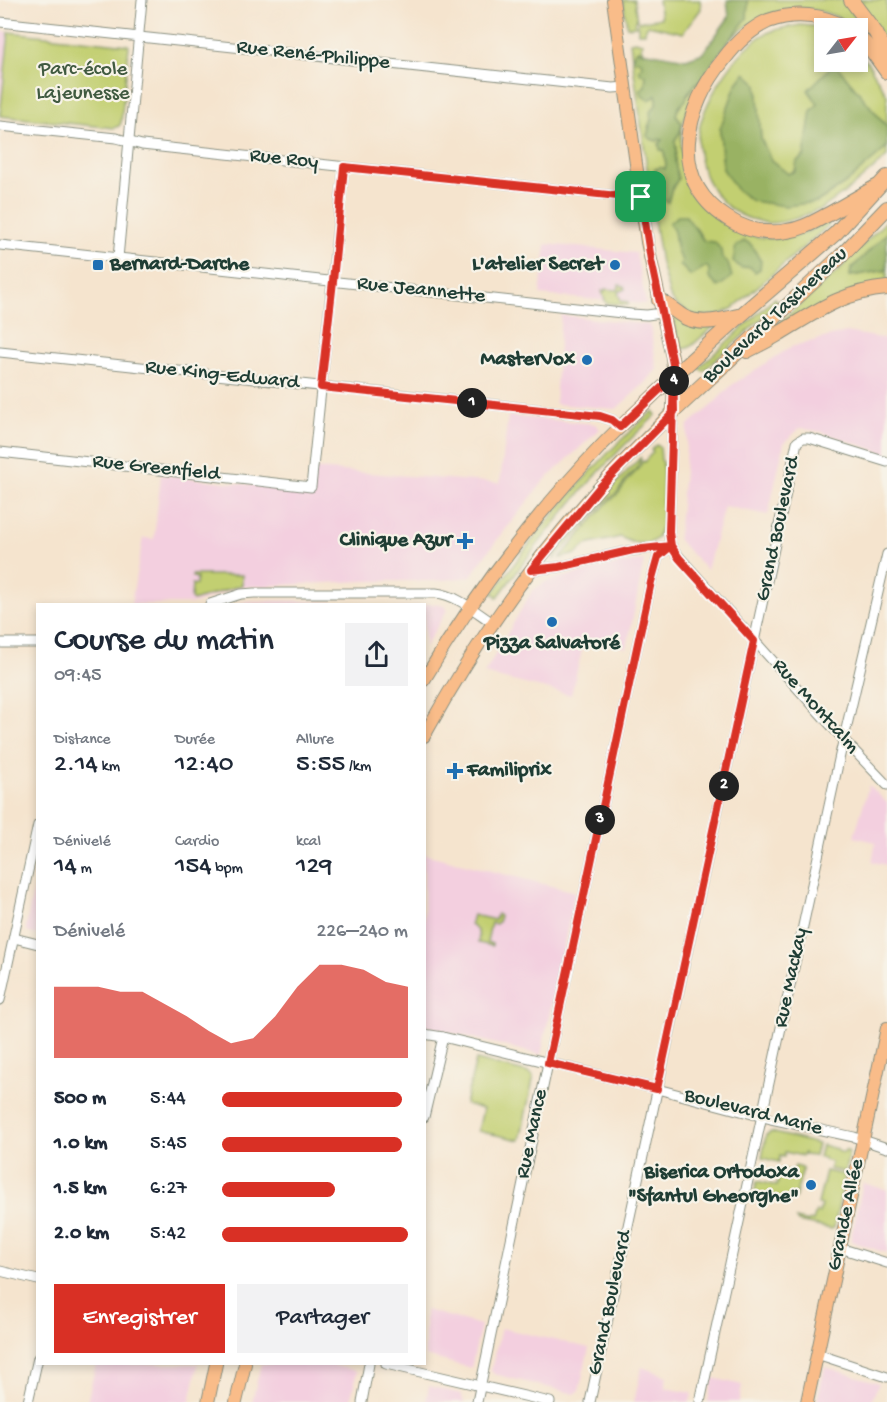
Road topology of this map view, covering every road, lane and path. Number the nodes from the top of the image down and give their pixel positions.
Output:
1 (142, 0) edge
2 (613, 0) edge
3 (851, 0) edge
4 (822, 18) edge
5 (0, 22) edge
6 (138, 37) junction
7 (868, 47) edge
8 (887, 57) edge
9 (887, 72) edge
10 (626, 87) junction
11 (0, 126) edge
12 (128, 142) junction
13 (344, 167) junction
14 (887, 177) edge
15 (876, 187) junction
16 (641, 197) junction
17 (887, 208) edge
18 (0, 245) edge
19 (118, 258) junction
20 (333, 281) junction
21 (887, 288) edge
22 (661, 307) junction
23 (740, 316) junction
24 (0, 352) edge
25 (732, 359) junction
26 (674, 376) junction
27 (321, 387) junction
28 (674, 412) junction
29 (620, 427) junction
30 (0, 452) edge
31 (887, 462) edge
32 (671, 546) junction
33 (887, 554) edge
34 (531, 570) junction
35 (883, 596) edge
36 (213, 603) edge
37 (470, 608) junction
38 (493, 623) junction
39 (754, 641) junction
40 (0, 643) edge
41 (36, 644) edge
42 (426, 677) edge
43 (426, 733) edge
44 (844, 740) junction
45 (887, 785) edge
46 (36, 834) edge
47 (14, 938) junction
48 (36, 944) edge
49 (0, 1000) edge
50 (886, 1032) edge
51 (426, 1034) edge
52 (443, 1037) junction
53 (548, 1063) junction
54 (657, 1089) junction
55 (426, 1109) edge
56 (762, 1116) junction
57 (863, 1140) junction
58 (887, 1148) edge
59 (840, 1248) junction
60 (887, 1263) edge
61 (0, 1271) edge
62 (36, 1280) edge
63 (817, 1354) junction
64 (36, 1365) edge
65 (216, 1365) edge
66 (245, 1365) edge
67 (369, 1365) edge
68 (390, 1365) edge
69 (887, 1377) edge
70 (481, 1386) junction
71 (28, 1402) edge
72 (208, 1402) edge
73 (236, 1402) edge
74 (362, 1402) edge
75 (477, 1402) edge
76 (550, 1402) edge
77 (590, 1402) edge
78 (700, 1402) edge
79 (807, 1402) edge

1 - 6 street
2 - 10 main road
3 - 8 highway
4 - 15 highway
5 - 6 street, Rue René-Philippe
6 - 10 street, Rue René-Philippe
6 - 12 street
7 - 9 highway
10 - 16 main road
11 - 12 street, Rue Roy
12 - 13 street, Rue Roy
12 - 19 street
13 - 16 street, Rue Roy
13 - 20 street
14 - 15 highway, Boulevard Taschereau
15 - 23 highway, Boulevard Taschereau
16 - 22 main road
17 - 25 highway, Boulevard Taschereau
18 - 19 street, Rue Jeannette
19 - 20 street, Rue Jeannette
20 - 22 street, Rue Jeannette
20 - 27 street
21 - 25 highway
22 - 23 highway
22 - 26 main road
23 - 26 highway, Boulevard Taschereau
24 - 27 street, Rue King-Edward
25 - 28 highway, Boulevard Taschereau
26 - 28 main road
26 - 29 main road, Boulevard Taschereau
27 - 29 street, Rue King-Edward
27 - 30 street, Rue Greenfield
28 - 32 street
28 - 34 main road, Boulevard Taschereau
29 - 37 main road, Boulevard Taschereau
31 - 39 street, Grand Boulevard
32 - 34 street
32 - 39 street, Rue Montcalm
32 - 53 street, Rue Mance
33 - 35 street, Rue Mackay
34 - 38 main road, Boulevard Taschereau
35 - 44 street, Rue Mackay
36 - 37 street
37 - 38 street
37 - 42 main road, Boulevard Taschereau
38 - 43 main road, Boulevard Taschereau
39 - 44 street, Rue Montcalm
39 - 54 street, Grand Boulevard
40 - 41 street
44 - 45 street, Rue Montcalm
44 - 56 street, Rue Mackay
46 - 47 street
47 - 48 street
47 - 49 street
50 - 57 main road, Grande Allée
51 - 52 street, Boulevard Marie
52 - 53 street, Boulevard Marie
52 - 55 street
53 - 54 street, Boulevard Marie
53 - 70 street, Rue Mance
54 - 56 street, Boulevard Marie
54 - 77 street, Grand Boulevard
56 - 57 street, Boulevard Marie
56 - 78 street, Rue Mackay
57 - 58 street, Boulevard Marie
57 - 59 main road, Grande Allée
59 - 60 street
59 - 63 main road, Grande Allée
61 - 62 street
63 - 69 street
63 - 79 main road, Grande Allée
64 - 71 street
65 - 72 main road
66 - 73 main road
67 - 74 street
68 - 70 street
70 - 75 street, Rue Mance
70 - 76 street

